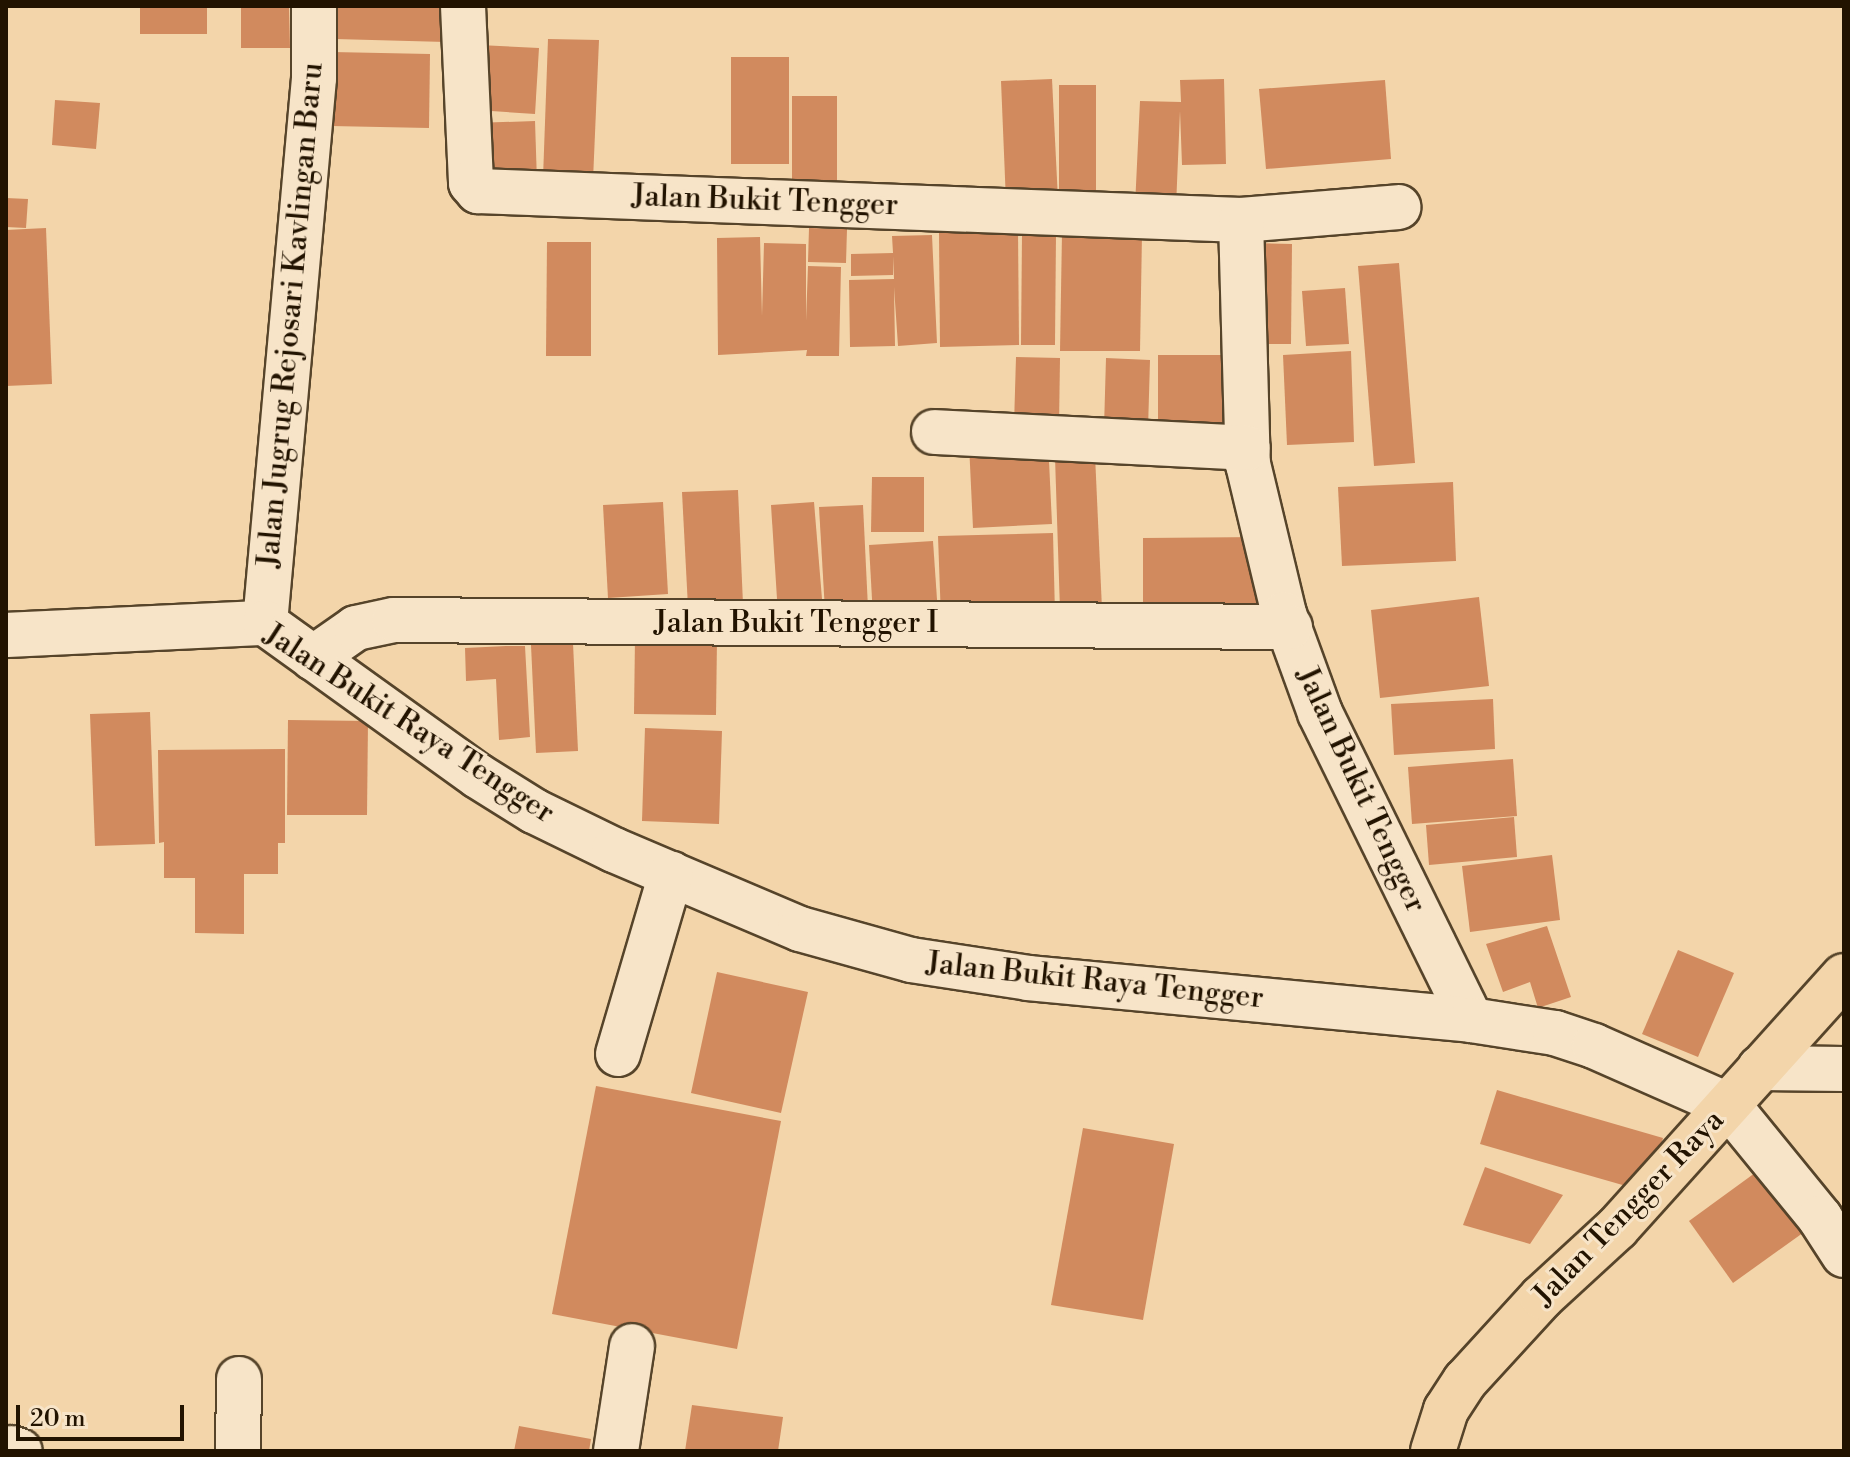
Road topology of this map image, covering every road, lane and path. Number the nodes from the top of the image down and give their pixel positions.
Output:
1 (314, 6) edge
2 (463, 6) edge
3 (1398, 207) dead end
4 (1241, 220) junction
5 (934, 432) dead end
6 (1248, 448) junction
7 (265, 623) junction
8 (1290, 627) junction
9 (6, 635) edge
10 (313, 658) junction
11 (671, 874) junction
12 (1844, 976) edge
13 (1471, 1020) junction
14 (618, 1054) dead end
15 (1760, 1068) junction
16 (1844, 1069) edge
17 (1728, 1105) junction
18 (1844, 1255) edge
19 (632, 1346) dead end
20 (239, 1379) dead end
21 (238, 1451) edge
22 (616, 1451) edge
23 (1433, 1451) edge

1 - 7 street, Jalan Jugrug Rejosari Kavlingan Baru
2 - 4 street, Jalan Bukit Tengger
3 - 4 street, Jalan Bukit Tengger
4 - 6 street, Jalan Bukit Tengger
5 - 6 street
6 - 8 street, Jalan Bukit Tengger
7 - 9 street, Jalan Bukit Raya Tengger
7 - 10 street, Jalan Bukit Raya Tengger
8 - 10 street, Jalan Bukit Tengger I
8 - 13 street, Jalan Bukit Tengger
10 - 11 street, Jalan Bukit Raya Tengger
11 - 13 street, Jalan Bukit Raya Tengger
11 - 14 street
12 - 15 main road, Jalan Tengger Raya
13 - 17 street, Jalan Bukit Raya Tengger
15 - 16 street
15 - 17 main road, Jalan Tengger Raya
17 - 18 street
17 - 23 main road, Jalan Tengger Raya
19 - 22 street
20 - 21 street

